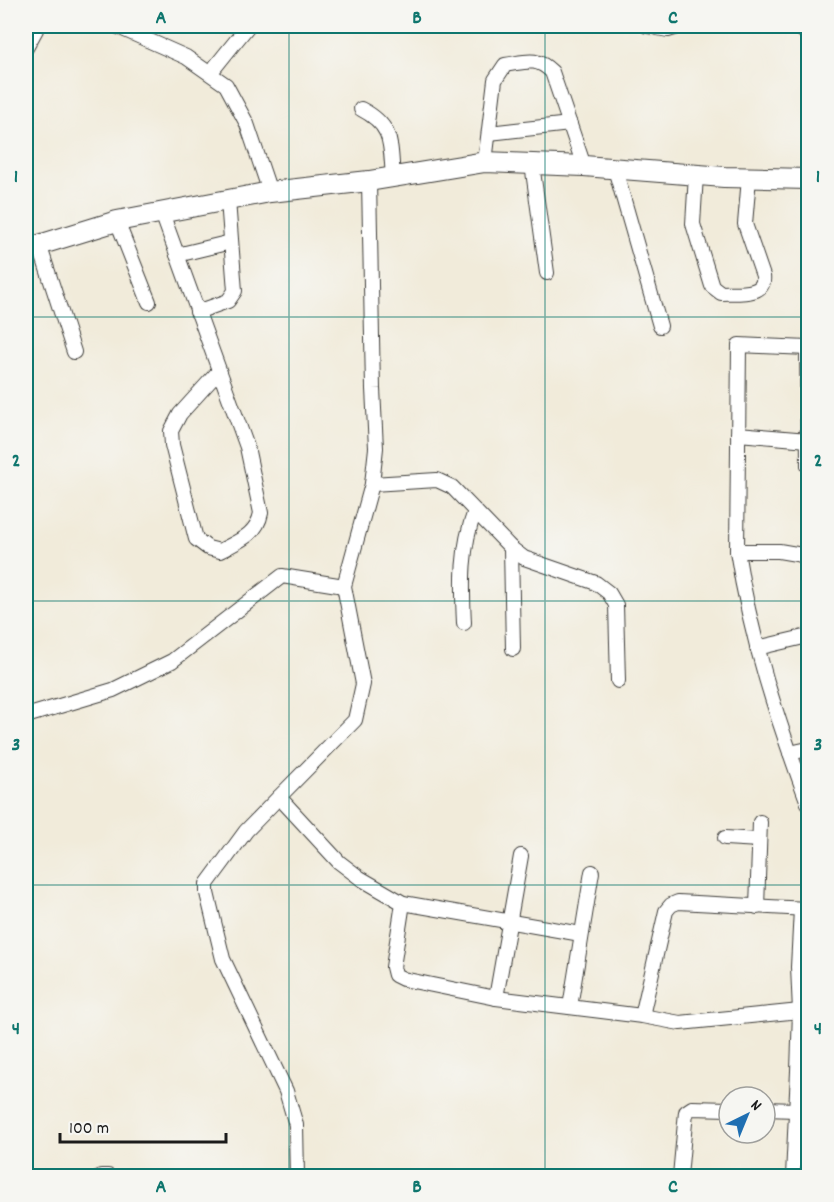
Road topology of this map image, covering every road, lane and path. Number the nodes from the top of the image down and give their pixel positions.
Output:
1 (38, 26) edge
2 (116, 26) edge
3 (248, 26) edge
4 (647, 26) edge
5 (681, 26) edge
6 (798, 26) edge
7 (808, 35) edge
8 (26, 48) edge
9 (211, 72) junction
10 (361, 109) dead end
11 (570, 124) junction
12 (489, 133) junction
13 (485, 162) junction
14 (532, 164) junction
15 (584, 166) junction
16 (615, 169) junction
17 (696, 175) junction
18 (393, 177) junction
19 (749, 178) junction
20 (808, 179) edge
21 (369, 181) junction
22 (270, 192) junction
23 (228, 200) junction
24 (162, 213) junction
25 (117, 221) junction
26 (231, 242) junction
27 (32, 246) edge
28 (177, 255) junction
29 (547, 273) dead end
30 (149, 302) dead end
31 (198, 312) junction
32 (660, 326) dead end
33 (808, 348) edge
34 (74, 352) dead end
35 (219, 371) junction
36 (738, 434) junction
37 (808, 440) edge
38 (808, 466) edge
39 (372, 484) junction
40 (475, 511) junction
41 (511, 548) junction
42 (737, 551) junction
43 (808, 556) edge
44 (344, 586) junction
45 (464, 623) dead end
46 (808, 636) edge
47 (757, 648) junction
48 (513, 649) dead end
49 (618, 681) dead end
50 (26, 716) edge
51 (808, 749) edge
52 (790, 753) junction
53 (279, 797) junction
54 (808, 803) edge
55 (760, 822) dead end
56 (725, 838) dead end
57 (759, 840) junction
58 (521, 856) dead end
59 (592, 872) dead end
60 (403, 903) junction
61 (757, 907) junction
62 (805, 909) edge
63 (509, 921) junction
64 (580, 934) junction
65 (803, 967) edge
66 (496, 998) junction
67 (570, 1007) junction
68 (642, 1016) junction
69 (802, 1017) edge
70 (803, 1071) edge
71 (717, 1109) edge
72 (777, 1109) edge
73 (796, 1110) junction
74 (101, 1176) edge
75 (108, 1176) edge
76 (297, 1176) edge
77 (680, 1176) edge
78 (793, 1176) edge

1 - 8 street
2 - 9 street
3 - 9 street
4 - 5 street
6 - 7 street
9 - 22 street
10 - 18 street
11 - 12 street
11 - 12 street
11 - 15 street
12 - 13 street
13 - 14 highway
13 - 18 highway
14 - 15 highway
14 - 29 street
15 - 16 highway
16 - 17 highway
16 - 32 street
17 - 19 highway
17 - 19 street
18 - 21 highway
19 - 20 highway
21 - 22 highway
21 - 39 street
22 - 23 highway
23 - 24 highway
23 - 26 street
24 - 25 highway
24 - 28 street
25 - 27 highway
25 - 30 street
26 - 28 street
26 - 31 street
27 - 34 street
28 - 31 street
31 - 35 street
33 - 36 street
33 - 37 street
35 - 35 street
36 - 37 street
36 - 42 street
37 - 38 street
39 - 40 street
39 - 44 street
40 - 41 street
40 - 45 street
41 - 48 street
41 - 49 street
42 - 43 street
42 - 47 street
44 - 50 street
44 - 53 street
46 - 47 street
47 - 52 street
51 - 52 street
52 - 54 street
53 - 60 street
53 - 76 street
55 - 57 street
56 - 57 street
57 - 61 street
58 - 63 street
59 - 64 street
60 - 63 street
60 - 66 street
61 - 62 street
61 - 68 street
62 - 65 street
63 - 64 street
63 - 66 street
64 - 67 street
65 - 69 street
66 - 67 street
67 - 68 street
68 - 69 street
69 - 70 street
70 - 73 street
71 - 77 street
72 - 73 street
73 - 78 street
74 - 75 street

